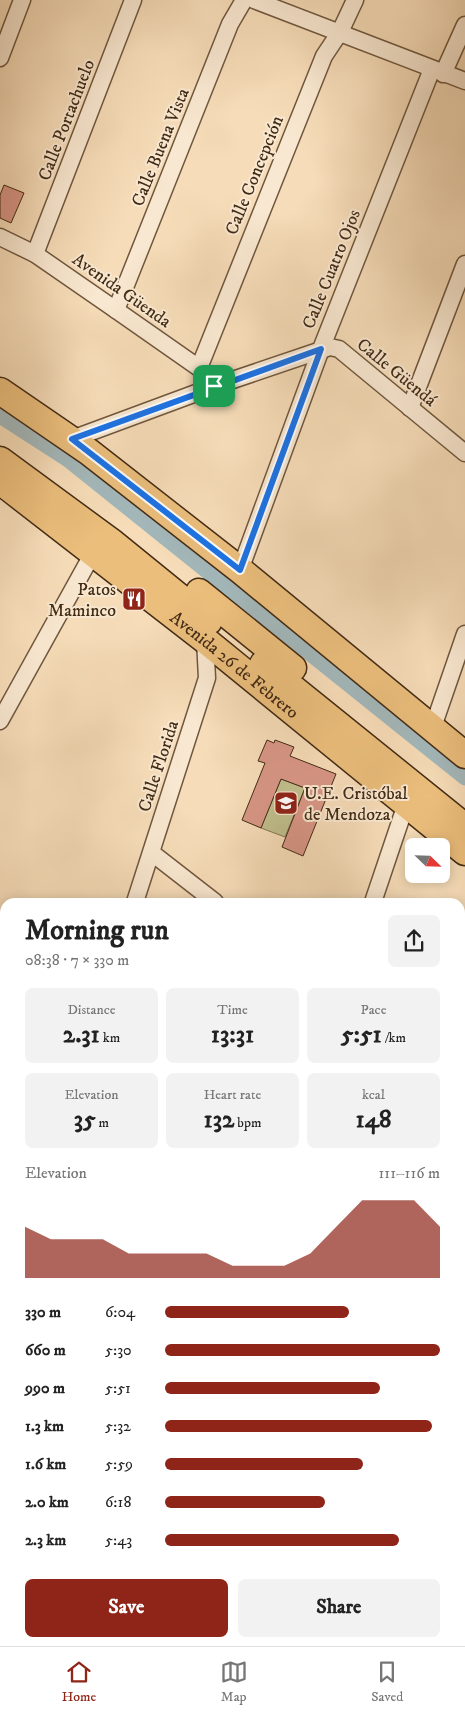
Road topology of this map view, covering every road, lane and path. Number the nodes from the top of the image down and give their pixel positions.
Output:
1 (22, 0) edge
2 (133, 0) edge
3 (244, 0) edge
4 (254, 0) edge
5 (355, 0) edge
6 (465, 26) edge
7 (340, 32) junction
8 (0, 58) edge
9 (438, 71) junction
10 (465, 81) edge
11 (0, 237) edge
12 (35, 254) junction
13 (465, 264) edge
14 (116, 310) junction
15 (321, 349) junction
16 (198, 368) junction
17 (214, 386) junction
18 (0, 391) edge
19 (410, 408) junction
20 (87, 440) junction
21 (0, 441) edge
22 (465, 453) edge
23 (0, 460) edge
24 (0, 481) edge
25 (93, 553) junction
26 (240, 570) junction
27 (465, 634) edge
28 (205, 640) junction
29 (4, 703) edge
30 (0, 721) edge
31 (433, 728) junction
32 (465, 755) edge
33 (409, 807) junction
34 (465, 807) edge
35 (465, 827) edge
36 (465, 852) edge
37 (152, 853) junction
38 (136, 898) edge
39 (210, 898) edge
40 (374, 898) edge

1 - 8 street
2 - 12 street, Calle Portachuelo
3 - 14 street, Calle Buena Vista
4 - 7 street
5 - 7 street, Calle Concepción
6 - 9 street, Calle Cuatro Ojos
7 - 9 street
7 - 16 street, Calle Concepción
9 - 10 street
9 - 15 street, Calle Cuatro Ojos
11 - 12 street, Avenida Güenda
12 - 14 street, Avenida Güenda
13 - 19 street
14 - 16 street, Avenida Güenda
15 - 17 street, Calle Güendá
15 - 19 street, Calle Güendá
15 - 26 street, Calle Cuatro Ojos
16 - 17 street, Avenida Güenda
17 - 20 street, Calle Güendá
18 - 20 main road
19 - 22 street, Calle Güendá
20 - 26 main road
21 - 34 main road, Avenida 26 de Febrero
23 - 35 main road, Avenida 26 de Febrero
24 - 25 main road, Avenida 26 de Febrero
25 - 28 main road, Avenida 26 de Febrero
25 - 29 street
26 - 31 main road
27 - 31 street
28 - 33 main road, Avenida 26 de Febrero
28 - 37 street, Calle Florida
29 - 30 street
31 - 32 main road
33 - 36 main road, Avenida 26 de Febrero
33 - 40 street
37 - 38 street, Calle Florida
37 - 39 street

